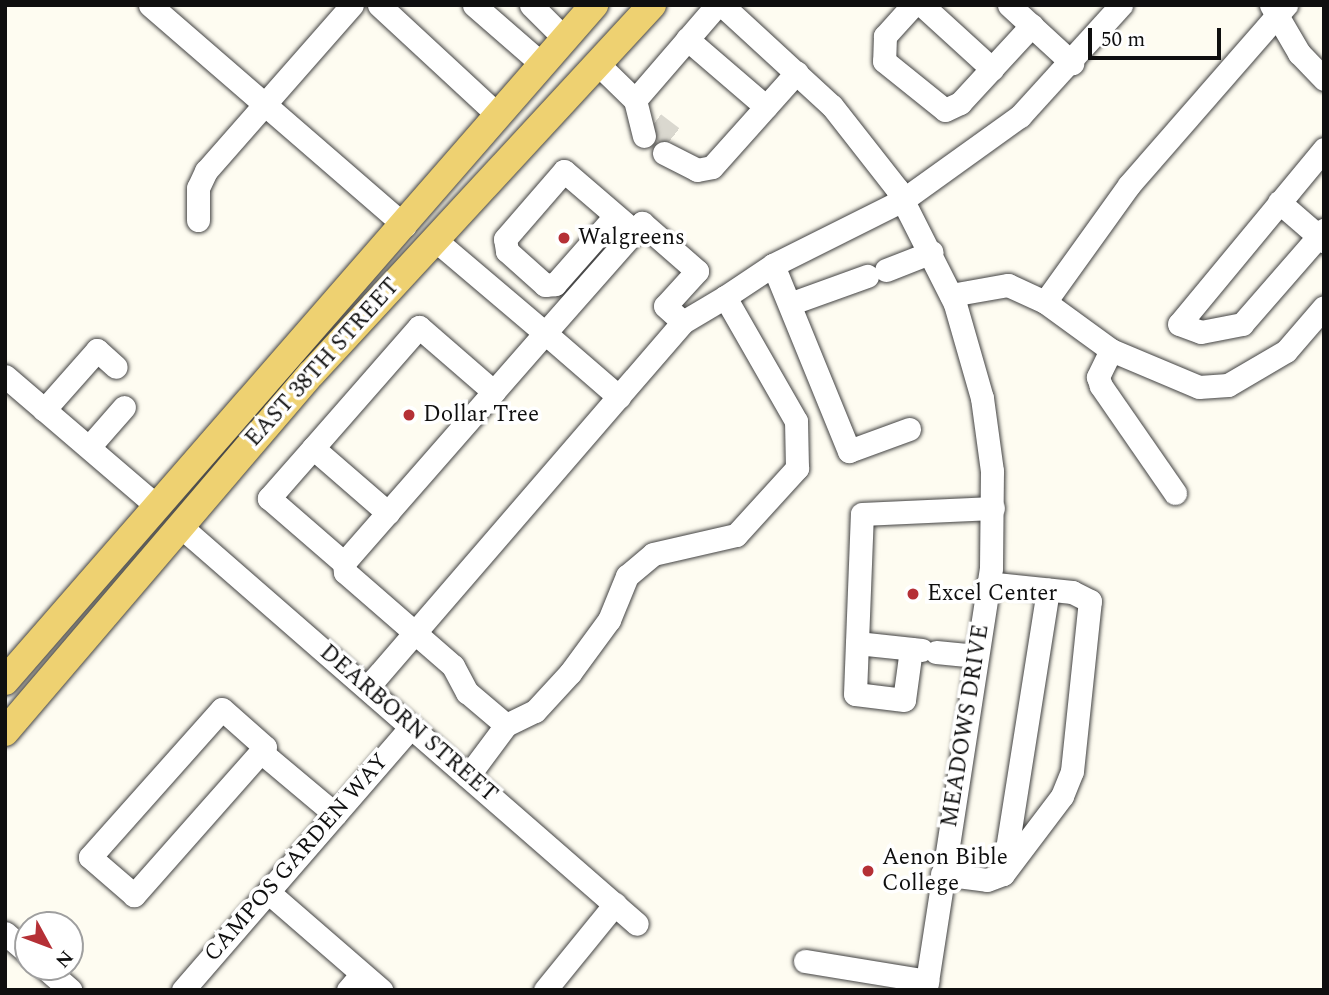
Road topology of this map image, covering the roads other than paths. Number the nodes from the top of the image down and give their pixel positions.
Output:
1 (150, 5) edge
2 (352, 5) edge
3 (379, 5) edge
4 (474, 5) edge
5 (594, 5) edge
6 (652, 5) edge
7 (720, 5) edge
8 (913, 5) edge
9 (922, 5) edge
10 (1009, 5) edge
11 (1120, 6) edge
12 (535, 8) edge
13 (1277, 8) edge
14 (1031, 25) junction
15 (565, 39) junction
16 (687, 39) junction
17 (1072, 64) junction
18 (543, 65) junction
19 (600, 66) junction
20 (992, 69) junction
21 (797, 72) junction
22 (1324, 79) edge
23 (267, 107) junction
24 (766, 107) junction
25 (499, 116) junction
26 (669, 146) tunnel mouth
27 (1324, 149) edge
28 (903, 200) junction
29 (1279, 202) junction
30 (615, 216) junction
31 (198, 220) dead end
32 (405, 226) junction
33 (635, 232) junction
34 (1322, 235) edge
35 (434, 239) junction
36 (932, 252) junction
37 (773, 265) junction
38 (951, 295) junction
39 (725, 297) junction
40 (1045, 302) junction
41 (792, 303) junction
42 (1324, 307) edge
43 (683, 323) junction
44 (545, 333) junction
45 (1111, 350) junction
46 (116, 367) dead end
47 (5, 376) edge
48 (494, 392) junction
49 (619, 397) junction
50 (124, 407) dead end
51 (44, 410) junction
52 (909, 429) dead end
53 (89, 447) junction
54 (313, 448) junction
55 (1175, 493) dead end
56 (158, 507) junction
57 (993, 508) junction
58 (388, 513) junction
59 (179, 525) junction
60 (344, 563) junction
61 (988, 583) junction
62 (1048, 590) junction
63 (414, 633) junction
64 (857, 643) junction
65 (923, 651) junction
66 (977, 656) junction
67 (5, 681) edge
68 (367, 688) junction
69 (506, 725) junction
70 (411, 727) junction
71 (5, 732) edge
72 (261, 752) junction
73 (468, 776) junction
74 (335, 814) junction
75 (942, 874) junction
76 (1003, 874) junction
77 (268, 892) junction
78 (615, 904) junction
79 (636, 924) dead end
80 (805, 961) dead end
81 (355, 982) edge
82 (927, 985) edge
83 (183, 990) edge
84 (381, 990) edge
85 (545, 990) edge

1 - 23 street
2 - 23 street
3 - 25 street
4 - 18 street
5 - 15 main road, EAST 38TH STREET
6 - 19 main road, EAST 38TH STREET
7 - 16 street
7 - 21 street, MEADOWS DRIVE
8 - 20 street
9 - 20 street
10 - 14 street
11 - 17 street
12 - 15 street
13 - 22 street
13 - 40 street
14 - 17 street
14 - 20 street
15 - 18 main road, EAST 38TH STREET
16 - 19 street
16 - 24 street
17 - 28 street
18 - 25 main road, EAST 38TH STREET
19 - 35 main road, EAST 38TH STREET
21 - 24 street
21 - 28 street, MEADOWS DRIVE
23 - 31 street
23 - 32 street
24 - 26 street
25 - 32 main road, EAST 38TH STREET
27 - 29 street
28 - 36 street, MEADOWS DRIVE
28 - 37 street
29 - 34 street
29 - 34 street
30 - 30 street
30 - 33 street
32 - 56 main road, EAST 38TH STREET
33 - 43 street
33 - 44 street
35 - 44 street
35 - 59 main road, EAST 38TH STREET
36 - 38 street, MEADOWS DRIVE
36 - 41 street
37 - 39 street
37 - 41 street
38 - 40 street
38 - 57 street, MEADOWS DRIVE
39 - 43 street
39 - 69 street
40 - 45 street
41 - 52 street
42 - 45 street
43 - 49 street
44 - 48 street
44 - 49 street
45 - 55 street
46 - 51 street
47 - 51 street
48 - 54 street
48 - 58 street
49 - 63 street
50 - 53 street
51 - 53 street
53 - 56 street
54 - 58 street
54 - 60 street
56 - 67 main road, EAST 38TH STREET
57 - 61 street, MEADOWS DRIVE
57 - 64 street
58 - 60 street
59 - 68 street, DEARBORN STREET
59 - 71 main road, EAST 38TH STREET
60 - 63 street
61 - 62 street
61 - 66 street, MEADOWS DRIVE
62 - 76 street
62 - 76 street
63 - 68 street
63 - 69 street
64 - 65 street
64 - 65 street
65 - 66 street
66 - 75 street, MEADOWS DRIVE
68 - 70 street, DEARBORN STREET
69 - 73 street
70 - 73 street, DEARBORN STREET
70 - 74 street, CAMPOS GARDEN WAY
72 - 72 street
72 - 74 street
73 - 78 street, DEARBORN STREET
74 - 77 street, CAMPOS GARDEN WAY
75 - 76 street
75 - 82 street, MEADOWS DRIVE
77 - 81 street
77 - 83 street, CAMPOS GARDEN WAY
78 - 79 street, DEARBORN STREET
78 - 85 street
80 - 82 street
81 - 84 street

